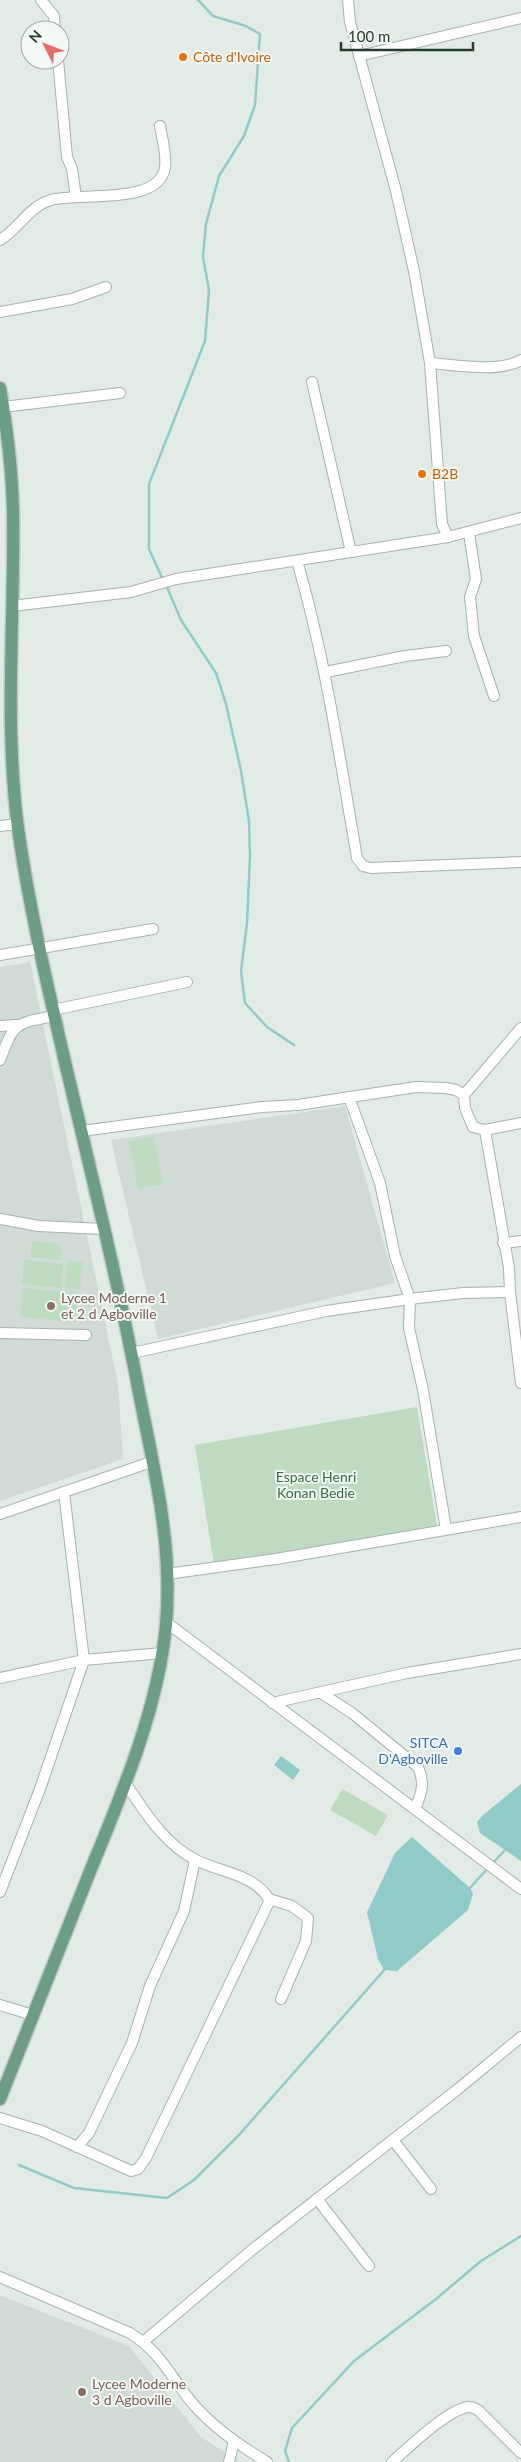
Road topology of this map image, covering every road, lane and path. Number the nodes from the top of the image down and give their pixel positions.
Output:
1 (41, 0) edge
2 (348, 0) edge
3 (521, 18) edge
4 (54, 20) edge
5 (359, 56) junction
6 (59, 70) edge
7 (160, 126) dead end
8 (76, 197) junction
9 (0, 240) edge
10 (106, 287) dead end
11 (0, 312) edge
12 (521, 360) edge
13 (430, 364) junction
14 (312, 382) dead end
15 (0, 388) edge
16 (120, 393) dead end
17 (3, 407) junction
18 (521, 518) edge
19 (469, 532) junction
20 (448, 537) junction
21 (351, 552) junction
22 (296, 561) junction
23 (12, 606) junction
24 (446, 651) dead end
25 (326, 672) junction
26 (494, 696) dead end
27 (6, 712) edge
28 (18, 824) junction
29 (0, 826) edge
30 (521, 862) edge
31 (153, 929) dead end
32 (39, 949) junction
33 (0, 955) edge
34 (187, 982) dead end
35 (54, 1013) junction
36 (17, 1025) junction
37 (0, 1026) edge
38 (521, 1028) edge
39 (0, 1060) edge
40 (464, 1095) junction
41 (349, 1097) junction
42 (521, 1123) edge
43 (485, 1130) junction
44 (82, 1131) junction
45 (0, 1219) edge
46 (103, 1229) junction
47 (521, 1240) edge
48 (504, 1243) junction
49 (510, 1292) junction
50 (410, 1299) junction
51 (0, 1333) edge
52 (86, 1335) dead end
53 (519, 1351) edge
54 (132, 1354) junction
55 (521, 1383) edge
56 (154, 1461) junction
57 (64, 1492) junction
58 (0, 1514) edge
59 (521, 1517) edge
60 (446, 1529) junction
61 (167, 1574) junction
62 (166, 1622) junction
63 (162, 1653) junction
64 (521, 1654) edge
65 (84, 1660) junction
66 (0, 1678) edge
67 (321, 1693) junction
68 (272, 1703) junction
69 (126, 1784) junction
70 (415, 1808) junction
71 (195, 1860) junction
72 (521, 1889) edge
73 (0, 1892) edge
74 (270, 1899) junction
75 (281, 1999) dead end
76 (0, 2005) edge
77 (33, 2015) junction
78 (521, 2037) edge
79 (0, 2099) edge
80 (0, 2118) edge
81 (393, 2140) junction
82 (77, 2147) junction
83 (430, 2189) dead end
84 (318, 2199) junction
85 (370, 2266) dead end
86 (0, 2277) edge
87 (143, 2342) junction
88 (234, 2441) junction
89 (521, 2453) edge
90 (229, 2462) edge
91 (267, 2462) edge
92 (392, 2462) edge

1 - 4 street
2 - 5 street
3 - 5 street
5 - 13 street
6 - 8 street
7 - 8 street
8 - 9 street
10 - 11 street
12 - 13 street
13 - 20 street
14 - 21 street
15 - 17 main road
16 - 17 street
17 - 23 main road
18 - 19 street
19 - 20 street
19 - 26 street
20 - 21 street
21 - 22 street
22 - 23 street
22 - 25 street
23 - 27 main road
24 - 25 street
25 - 30 street
27 - 28 main road
28 - 29 street
28 - 32 main road
31 - 32 street
32 - 33 street
32 - 35 main road
34 - 35 street
35 - 36 street
35 - 44 main road
36 - 37 street
36 - 39 street
38 - 40 street
40 - 41 street
40 - 43 street
41 - 44 street
41 - 50 street
42 - 43 street
43 - 48 street
44 - 46 main road
45 - 46 street
46 - 54 main road
47 - 48 street
48 - 49 street
49 - 50 street
49 - 53 street
50 - 54 street
50 - 60 street
51 - 52 street
53 - 55 street
54 - 56 main road
56 - 57 street
56 - 61 main road
57 - 58 street
57 - 65 street
59 - 60 street
60 - 61 street
61 - 62 main road
62 - 63 main road
62 - 68 street
63 - 65 street
63 - 69 main road
64 - 67 street
65 - 66 street
65 - 73 street
67 - 68 street
67 - 70 street
68 - 70 street
69 - 71 street
69 - 77 main road
70 - 72 street
71 - 74 street
71 - 82 street
74 - 75 street
74 - 82 street
76 - 77 street
77 - 79 main road
78 - 81 street
80 - 82 street
81 - 83 street
81 - 84 street
84 - 85 street
84 - 87 street
86 - 87 street
87 - 88 street
88 - 90 street
88 - 91 street
89 - 92 street

